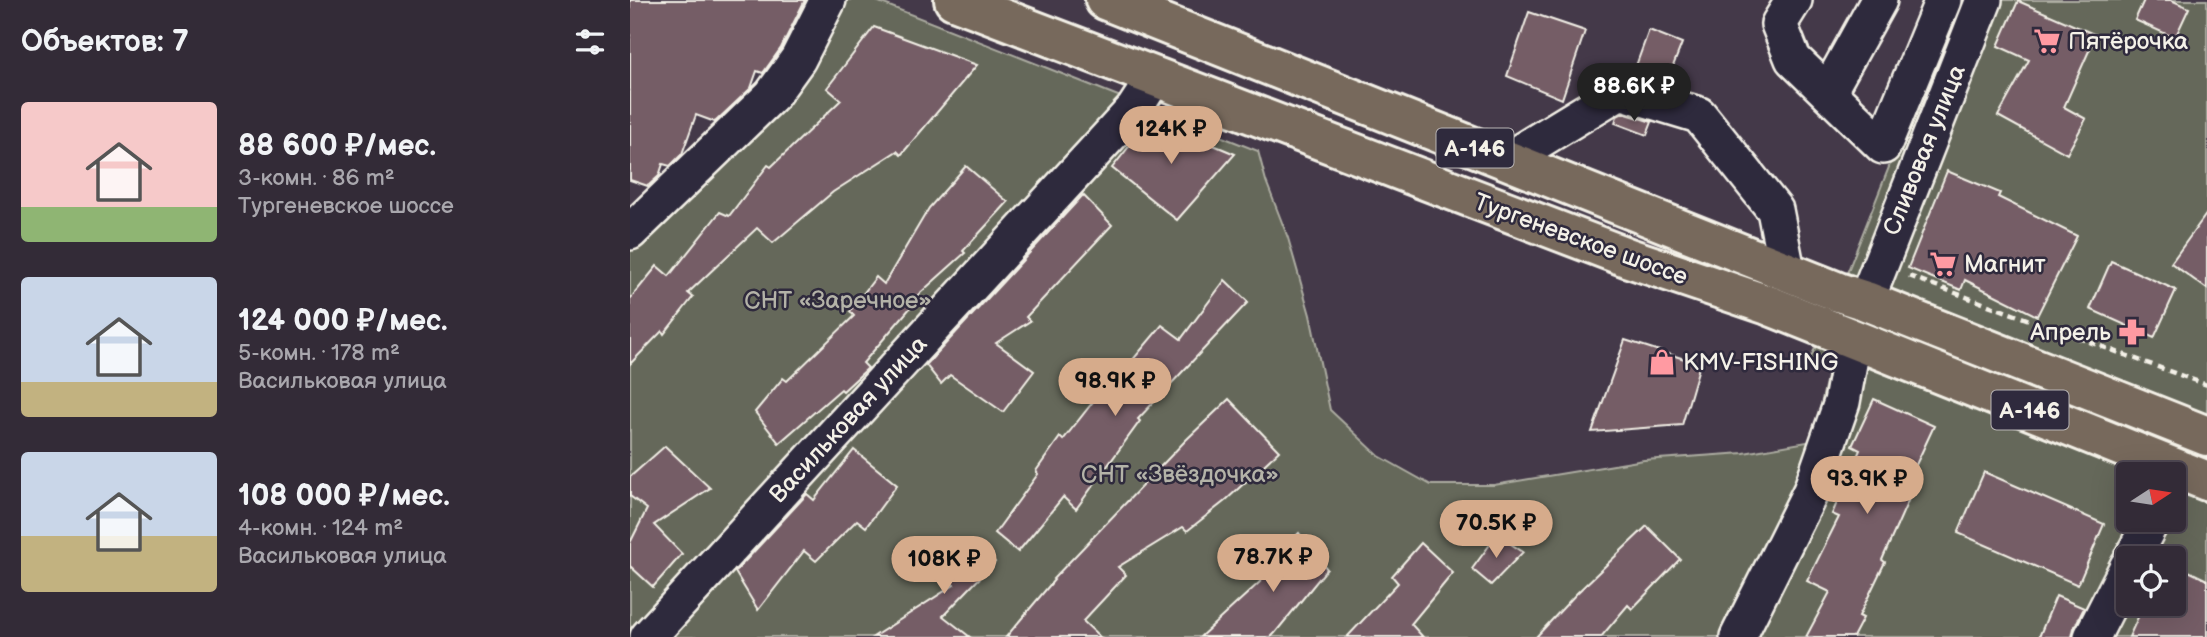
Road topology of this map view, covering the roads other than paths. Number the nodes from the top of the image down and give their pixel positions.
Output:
1 (828, 0) edge
2 (954, 0) edge
3 (1105, 0) edge
4 (1794, 0) edge
5 (1879, 0) edge
6 (1943, 0) edge
7 (1980, 2) edge
8 (1155, 77) junction
9 (1828, 92) junction
10 (1507, 160) junction
11 (630, 232) edge
12 (1787, 271) junction
13 (1866, 301) junction
14 (1853, 341) junction
15 (2207, 436) edge
16 (2151, 462) edge
17 (2116, 590) edge
18 (648, 637) edge
19 (1738, 637) edge
20 (2092, 637) edge

1 - 11 street
2 - 8 highway, Тургеневское шоссе / А-146
3 - 10 highway, Тургеневское шоссе / А-146
4 - 9 street
5 - 9 street
6 - 9 street
7 - 13 street, Сливовая улица
8 - 14 highway, Тургеневское шоссе / А-146
8 - 18 street, Васильковая улица
10 - 12 highway, Тургеневское шоссе / А-146
10 - 12 street
12 - 13 highway, Тургеневское шоссе / А-146
13 - 15 highway, Тургеневское шоссе / А-146
14 - 16 highway, Тургеневское шоссе / А-146
14 - 19 street
17 - 20 street

